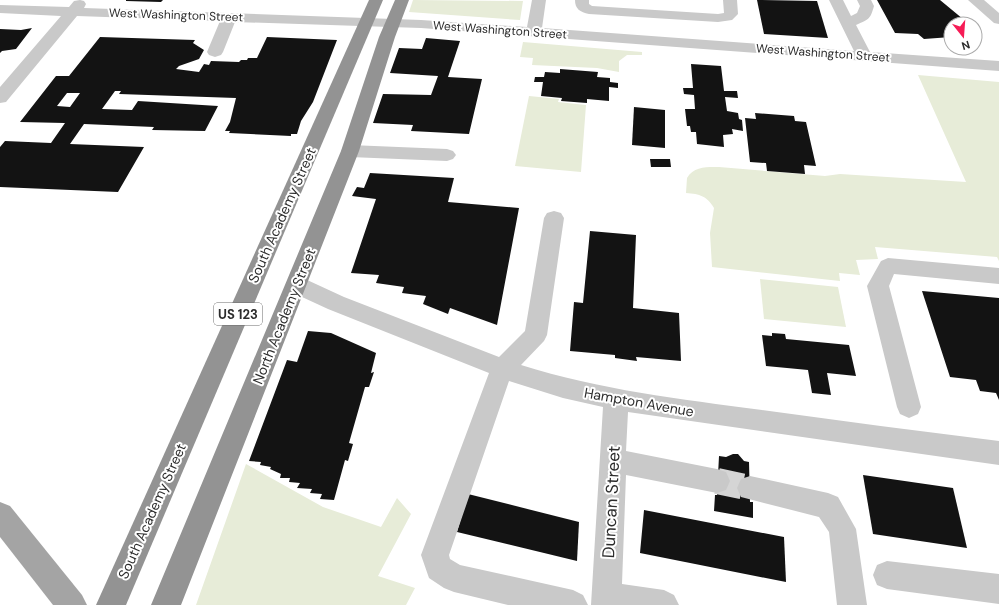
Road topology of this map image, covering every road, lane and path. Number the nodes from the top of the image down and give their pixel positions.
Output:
1 (376, 0) edge
2 (402, 0) edge
3 (539, 0) edge
4 (582, 0) edge
5 (730, 0) edge
6 (836, 0) edge
7 (864, 0) edge
8 (975, 0) edge
9 (78, 6) edge
10 (0, 9) edge
11 (224, 13) junction
12 (999, 20) edge
13 (365, 22) junction
14 (393, 23) junction
15 (847, 23) junction
16 (534, 32) junction
17 (215, 52) dead end
18 (864, 56) junction
19 (999, 66) edge
20 (0, 98) edge
21 (350, 151) junction
22 (446, 155) dead end
23 (554, 218) dead end
24 (999, 276) edge
25 (297, 284) junction
26 (503, 368) junction
27 (616, 400) junction
28 (909, 407) dead end
29 (999, 453) edge
30 (613, 461) junction
31 (717, 481) tunnel mouth
32 (750, 488) tunnel mouth
33 (0, 515) edge
34 (887, 574) dead end
35 (999, 589) edge
36 (606, 601) edge
37 (72, 605) edge
38 (111, 605) edge
39 (166, 605) edge
40 (573, 605) edge
41 (664, 605) edge
42 (852, 605) edge

1 - 13 highway, South Academy Street / US 123
2 - 14 highway, US 123
3 - 16 street
4 - 5 street
6 - 15 street
7 - 15 street
8 - 12 street
9 - 10 street, West Washington Street
9 - 11 street, West Washington Street
9 - 20 street
11 - 13 street, West Washington Street
11 - 17 street
13 - 14 street, West Washington Street
13 - 38 highway, South Academy Street / US 123
14 - 16 street, West Washington Street
14 - 21 highway, North Academy Street / US 123
15 - 18 street
16 - 18 street, West Washington Street
18 - 19 street, West Washington Street
21 - 22 street
21 - 25 highway, North Academy Street / US 123
23 - 26 street
24 - 28 street
25 - 26 street, Hampton Avenue
25 - 39 highway, North Academy Street / US 123
26 - 27 street, Hampton Avenue
26 - 40 street
27 - 29 street, Hampton Avenue
27 - 30 street, Duncan Street
30 - 31 street
30 - 36 street, Duncan Street
32 - 42 street
33 - 37 main road
34 - 35 street
36 - 41 street

